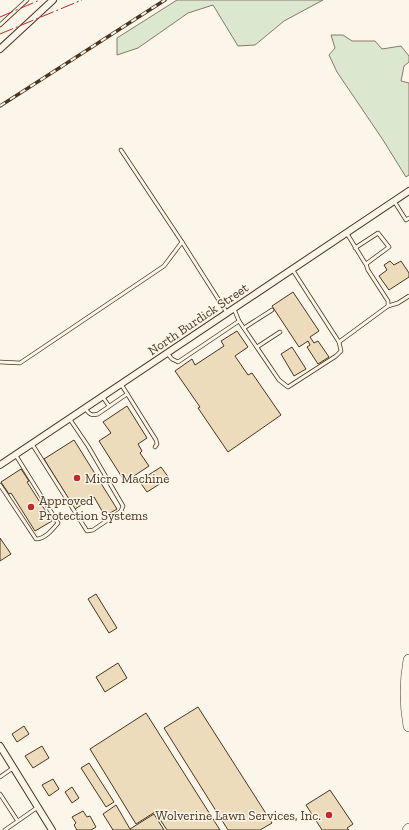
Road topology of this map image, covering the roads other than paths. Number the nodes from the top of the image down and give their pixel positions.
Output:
1 (27, 0) edge
2 (53, 0) edge
3 (0, 24) edge
4 (0, 49) edge
5 (122, 150) dead end
6 (409, 191) edge
7 (394, 201) junction
8 (409, 218) edge
9 (346, 232) junction
10 (182, 242) junction
11 (356, 248) junction
12 (366, 264) junction
13 (292, 269) junction
14 (409, 296) edge
15 (388, 306) junction
16 (234, 308) junction
17 (272, 310) dead end
18 (227, 313) junction
19 (239, 321) junction
20 (244, 328) junction
21 (280, 332) dead end
22 (339, 342) junction
23 (257, 347) junction
24 (167, 353) junction
25 (0, 362) edge
26 (121, 384) junction
27 (127, 394) junction
28 (102, 396) junction
29 (109, 406) junction
30 (85, 408) junction
31 (69, 418) junction
32 (32, 444) junction
33 (155, 447) dead end
34 (15, 454) junction
35 (0, 465) edge
36 (0, 485) edge
37 (409, 660) edge
38 (409, 726) edge
39 (0, 746) edge
40 (13, 768) junction
41 (0, 777) edge
42 (0, 794) edge
43 (38, 807) junction
44 (17, 820) junction
45 (5, 830) edge
46 (52, 830) edge

1 - 3 lane
2 - 4 street
5 - 10 lane
6 - 7 street, North Burdick Street
7 - 8 lane
7 - 9 street, North Burdick Street
9 - 11 lane
9 - 13 street, North Burdick Street
10 - 18 lane
10 - 25 lane
11 - 12 lane
11 - 12 lane
12 - 15 lane
13 - 16 street, North Burdick Street
13 - 22 lane
14 - 15 lane
15 - 22 lane
16 - 18 street, North Burdick Street
16 - 19 lane
17 - 20 lane
18 - 24 street, North Burdick Street
19 - 20 lane
19 - 24 lane
20 - 23 lane
21 - 23 lane
22 - 23 lane
24 - 26 street, North Burdick Street
26 - 27 lane
26 - 28 street, North Burdick Street
27 - 29 lane
27 - 33 lane
28 - 29 lane
28 - 30 street, North Burdick Street
29 - 30 lane
30 - 31 street, North Burdick Street
31 - 32 street, North Burdick Street
31 - 32 lane
32 - 34 street, North Burdick Street
34 - 35 street, North Burdick Street
34 - 36 lane
37 - 38 highway
39 - 40 street
40 - 41 lane
40 - 43 street
42 - 44 lane
43 - 44 lane
43 - 46 street
44 - 45 lane

